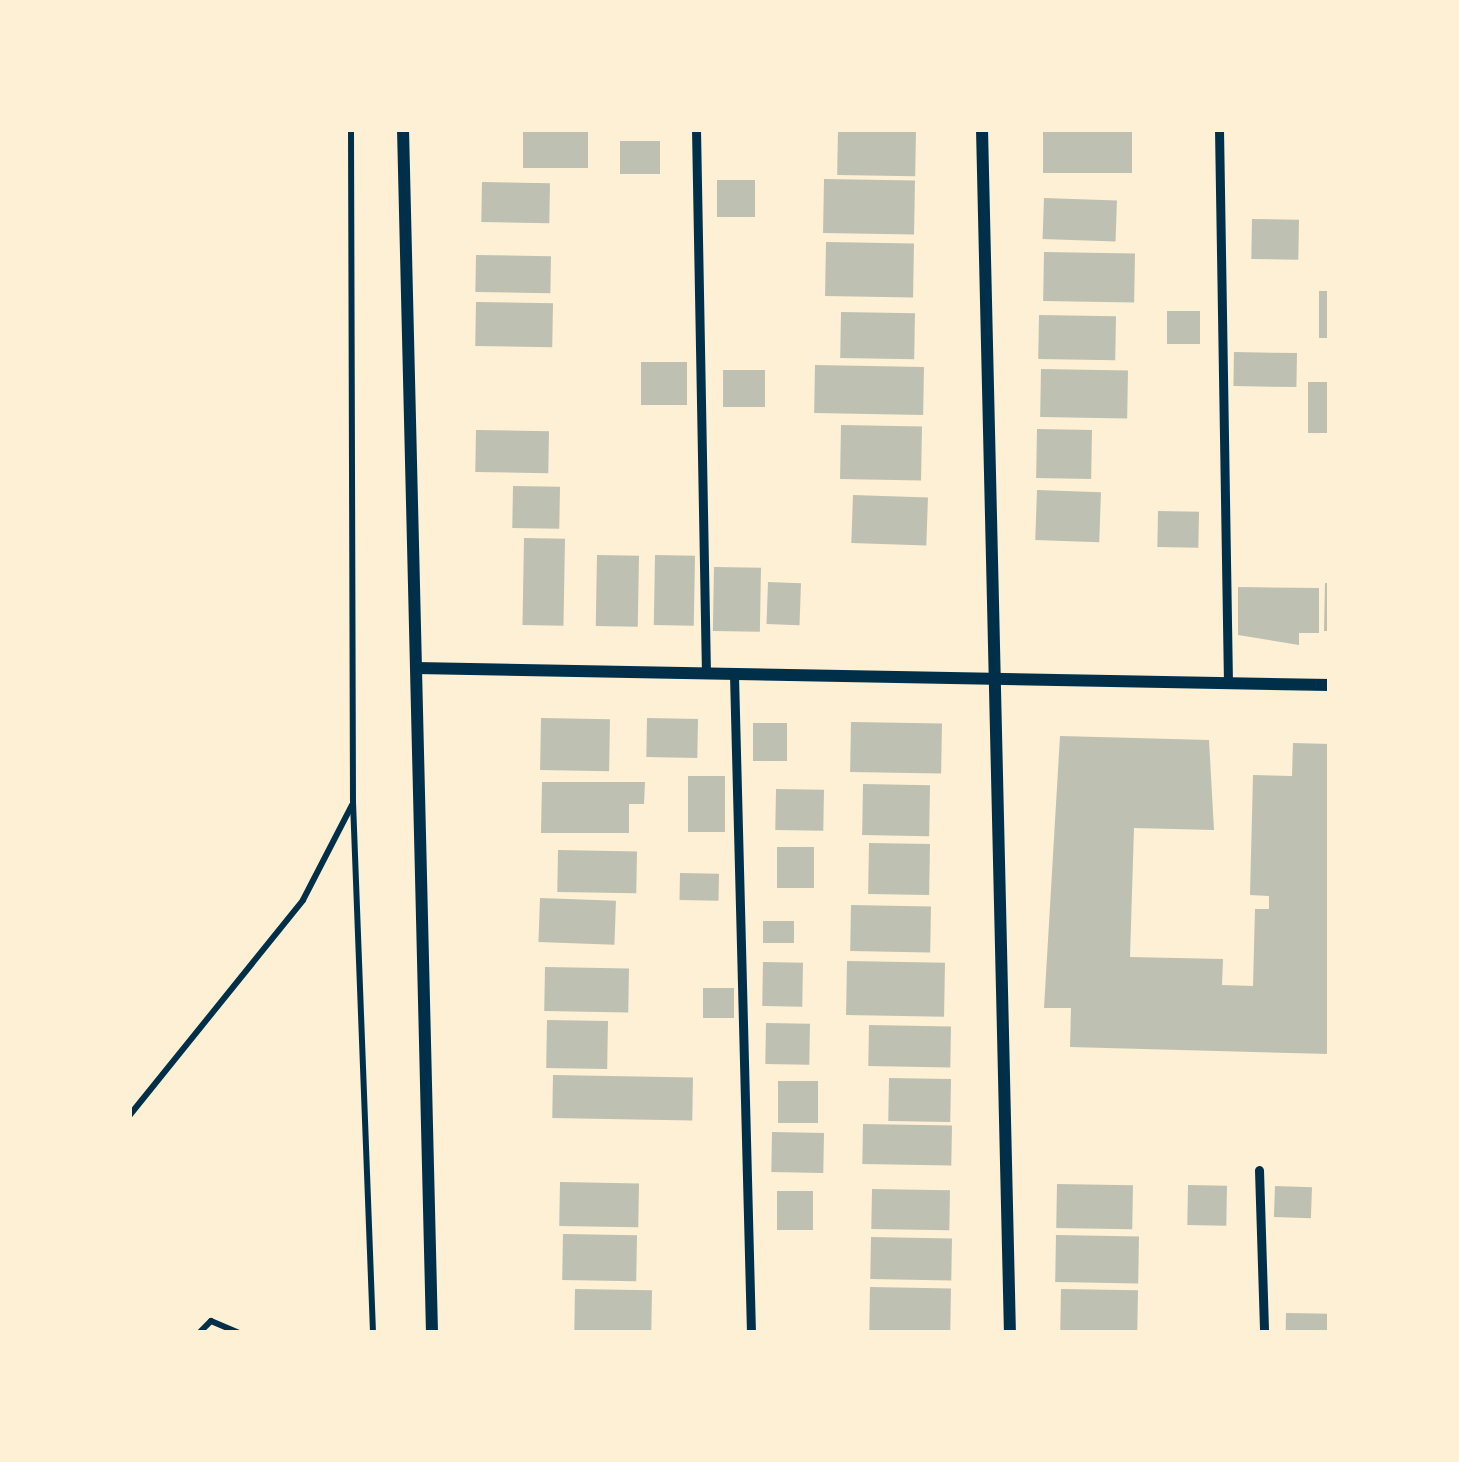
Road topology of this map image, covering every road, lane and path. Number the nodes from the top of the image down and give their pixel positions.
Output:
1 (351, 129) edge
2 (403, 129) edge
3 (696, 129) edge
4 (982, 129) edge
5 (1219, 129) edge
6 (416, 668) junction
7 (706, 674) junction
8 (734, 675) junction
9 (994, 680) junction
10 (1228, 683) junction
11 (1330, 685) edge
12 (353, 802) junction
13 (129, 1116) edge
14 (1259, 1170) dead end
15 (199, 1333) edge
16 (239, 1333) edge
17 (373, 1333) edge
18 (431, 1333) edge
19 (751, 1333) edge
20 (1010, 1333) edge
21 (1264, 1333) edge

1 - 12 path
2 - 6 street
3 - 7 lane
4 - 9 street
5 - 10 lane
6 - 7 street
6 - 18 street
7 - 8 street
8 - 9 street
8 - 19 lane
9 - 10 street
9 - 20 street
10 - 11 street
12 - 13 path
12 - 17 path
14 - 21 lane
15 - 16 path

